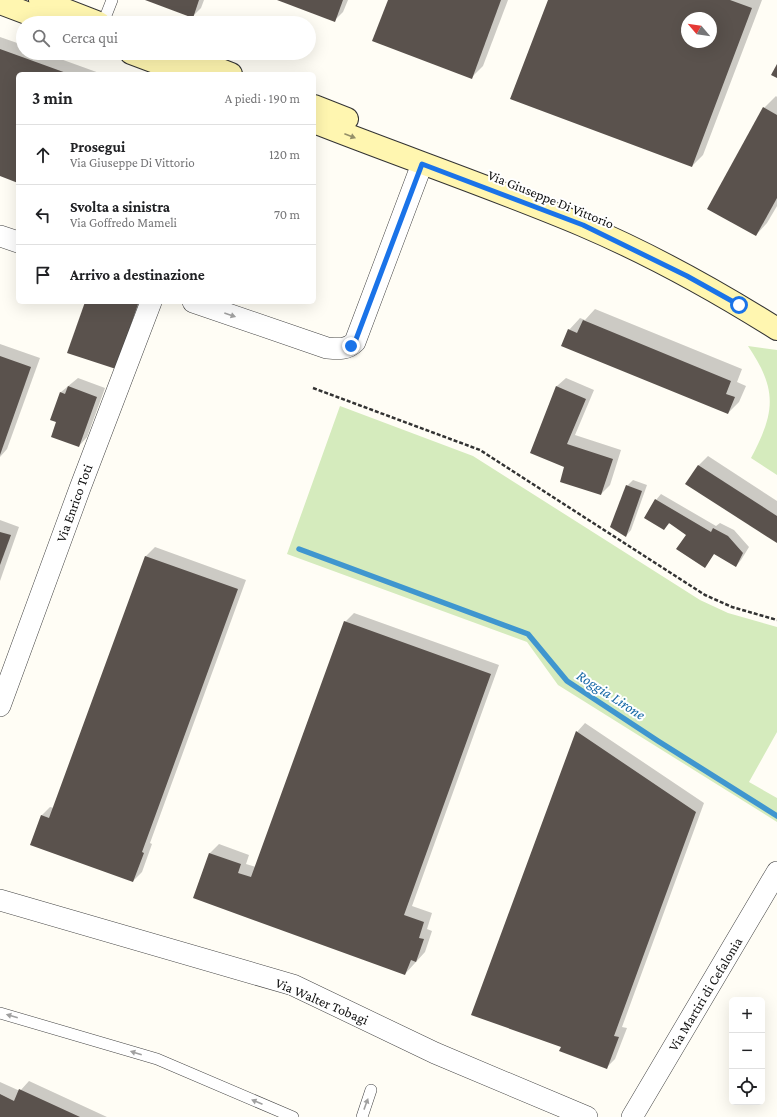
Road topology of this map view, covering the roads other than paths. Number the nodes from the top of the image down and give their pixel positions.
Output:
1 (40, 0) edge
2 (112, 0) edge
3 (0, 3) edge
4 (34, 16) edge
5 (81, 16) edge
6 (106, 16) edge
7 (149, 60) edge
8 (195, 60) edge
9 (181, 72) edge
10 (226, 72) edge
11 (316, 107) edge
12 (316, 123) edge
13 (422, 164) junction
14 (0, 236) edge
15 (16, 241) edge
16 (150, 304) edge
17 (200, 304) edge
18 (777, 313) edge
19 (777, 329) edge
20 (0, 706) edge
21 (777, 872) edge
22 (0, 900) edge
23 (0, 1012) edge
24 (371, 1090) dead end
25 (293, 1117) edge
26 (362, 1117) edge
27 (587, 1117) edge
28 (632, 1117) edge

1 - 5 main road
2 - 6 lane
3 - 4 main road
7 - 9 main road
8 - 10 main road
11 - 18 main road, Via Giuseppe Di Vittorio
12 -> 13 main road, Via Giuseppe Di Vittorio
17 -> 13 street
13 - 19 main road, Via Giuseppe Di Vittorio
14 - 15 street
16 - 20 street, Via Enrico Toti
21 - 28 street, Via Martiri di Cefalonia
22 - 27 street, Via Walter Tobagi
25 -> 23 lane
26 -> 24 lane

